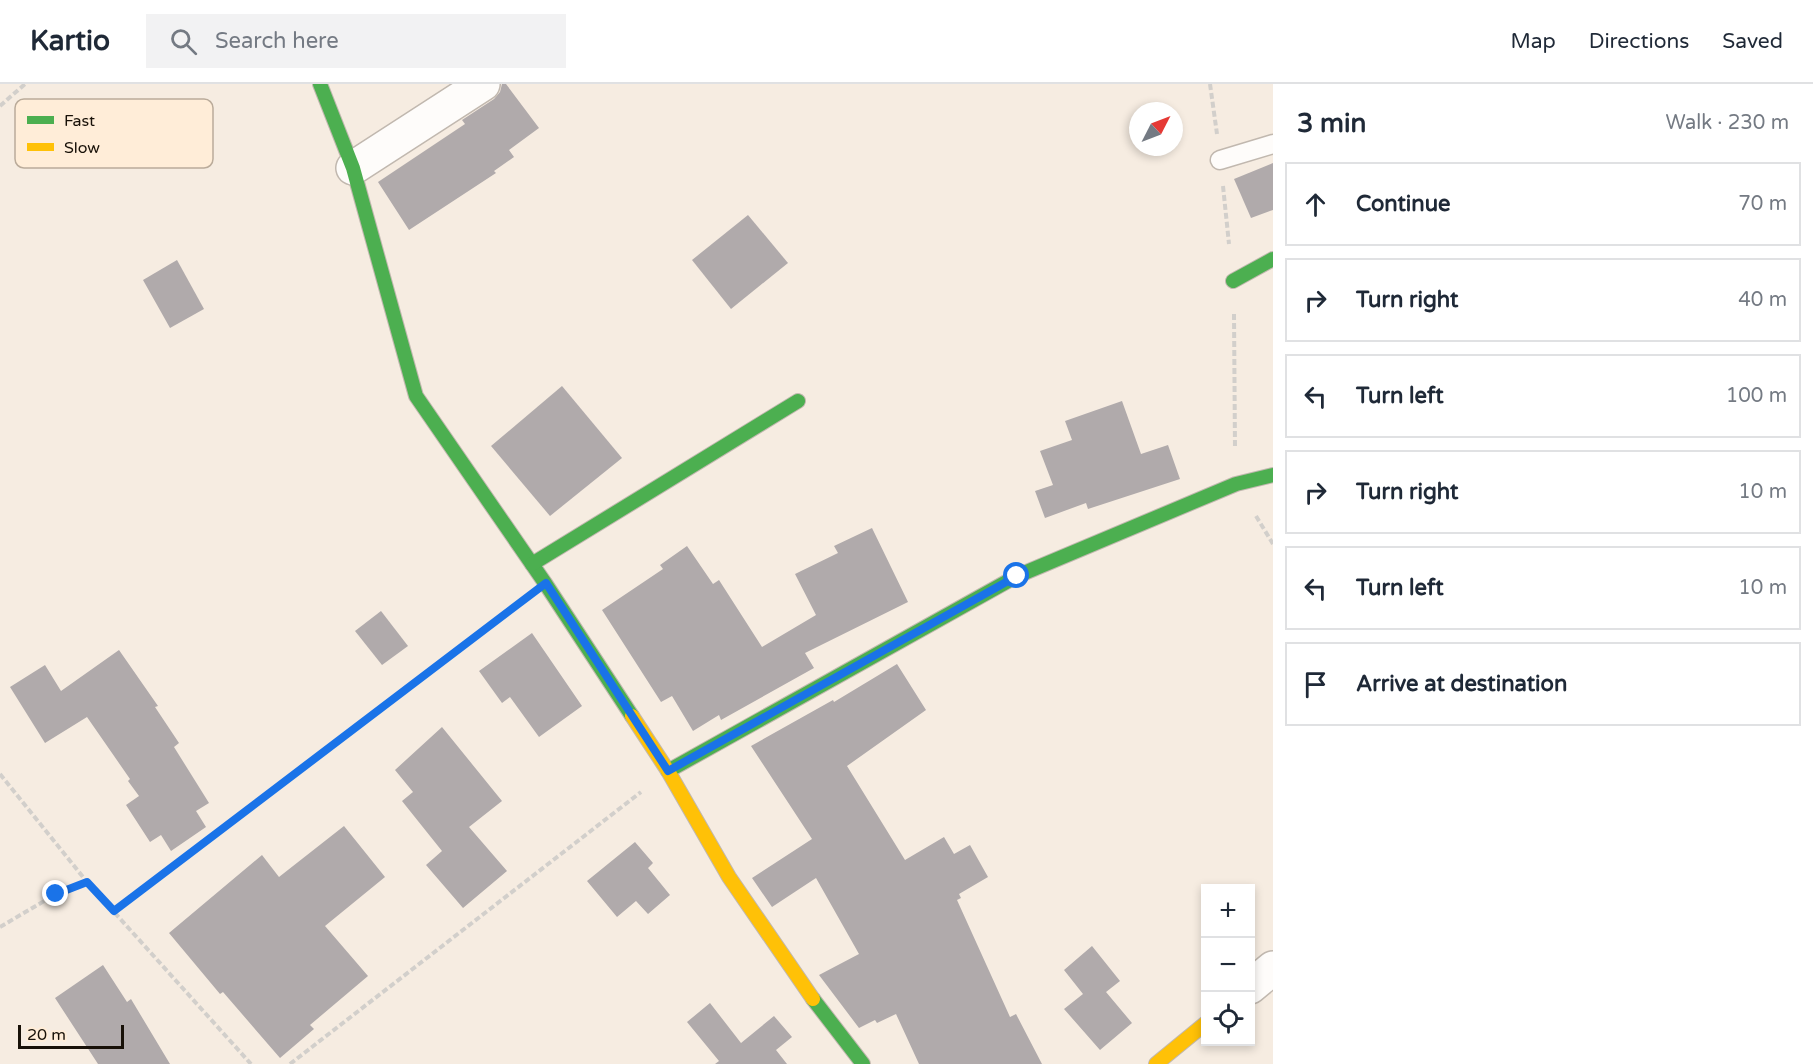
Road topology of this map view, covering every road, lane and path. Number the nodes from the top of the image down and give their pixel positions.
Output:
1 (25, 84) edge
2 (320, 84) edge
3 (483, 84) edge
4 (0, 106) edge
5 (1273, 144) edge
6 (1220, 160) dead end
7 (352, 168) junction
8 (1273, 259) edge
9 (1233, 281) dead end
10 (798, 401) dead end
11 (1273, 475) edge
12 (532, 564) junction
13 (546, 583) junction
14 (668, 771) junction
15 (0, 774) edge
16 (87, 882) junction
17 (114, 911) junction
18 (0, 927) edge
19 (1273, 968) edge
20 (1255, 984) edge
21 (1201, 1027) edge
22 (251, 1064) edge
23 (290, 1064) edge
24 (863, 1064) edge
25 (1156, 1064) edge

1 - 4 path
2 - 7 street
3 - 7 street
5 - 6 lane
7 - 12 street
8 - 9 street
10 - 12 street
11 - 14 street
12 - 13 street
13 - 14 street
13 - 17 path
14 - 23 path
14 - 24 street
15 - 16 path
16 - 17 path
16 - 18 path
17 - 22 path
19 - 20 street
21 - 25 street

